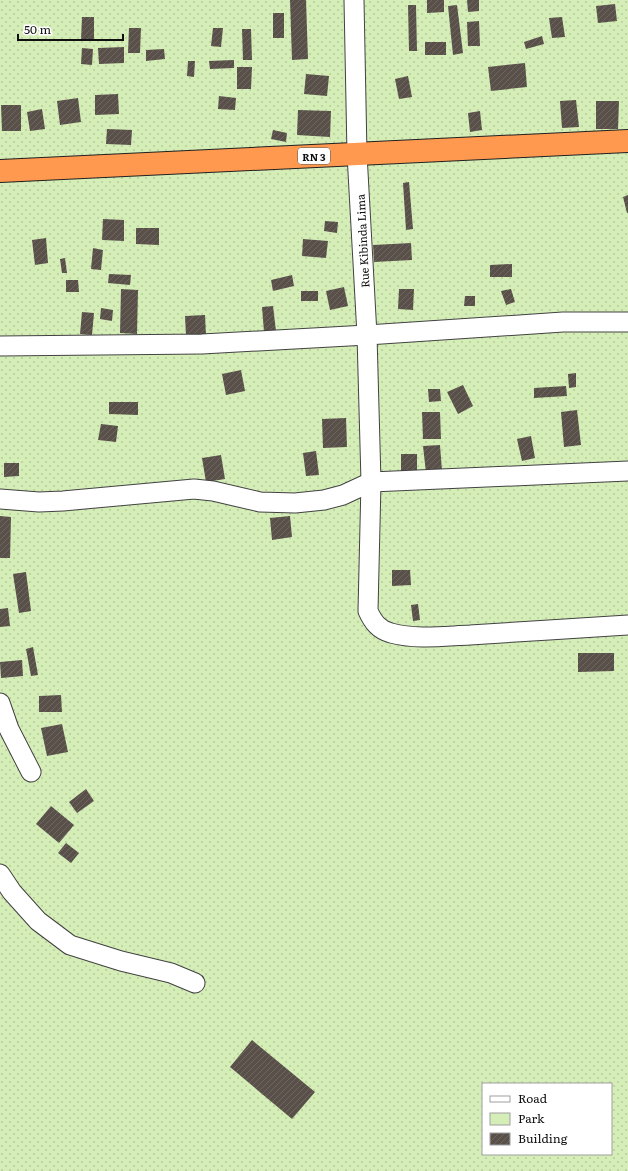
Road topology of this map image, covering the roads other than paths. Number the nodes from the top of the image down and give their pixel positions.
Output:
1 (354, 0) edge
2 (628, 141) edge
3 (357, 154) junction
4 (0, 171) edge
5 (628, 322) edge
6 (367, 335) junction
7 (0, 346) edge
8 (628, 470) edge
9 (371, 482) junction
10 (0, 499) edge
11 (628, 625) edge
12 (0, 703) edge
13 (32, 772) dead end
14 (0, 874) edge
15 (195, 984) dead end

1 - 3 street, Rue Kibinda Lima
2 - 3 highway, RN 3
3 - 4 highway, RN 3
3 - 6 street, Rue Kibinda Lima
5 - 6 street
6 - 7 street
6 - 9 street, Rue Kibinda Lima
8 - 9 street
9 - 10 street
9 - 11 street, Rue Kibinda Lima
12 - 13 street
14 - 15 street

